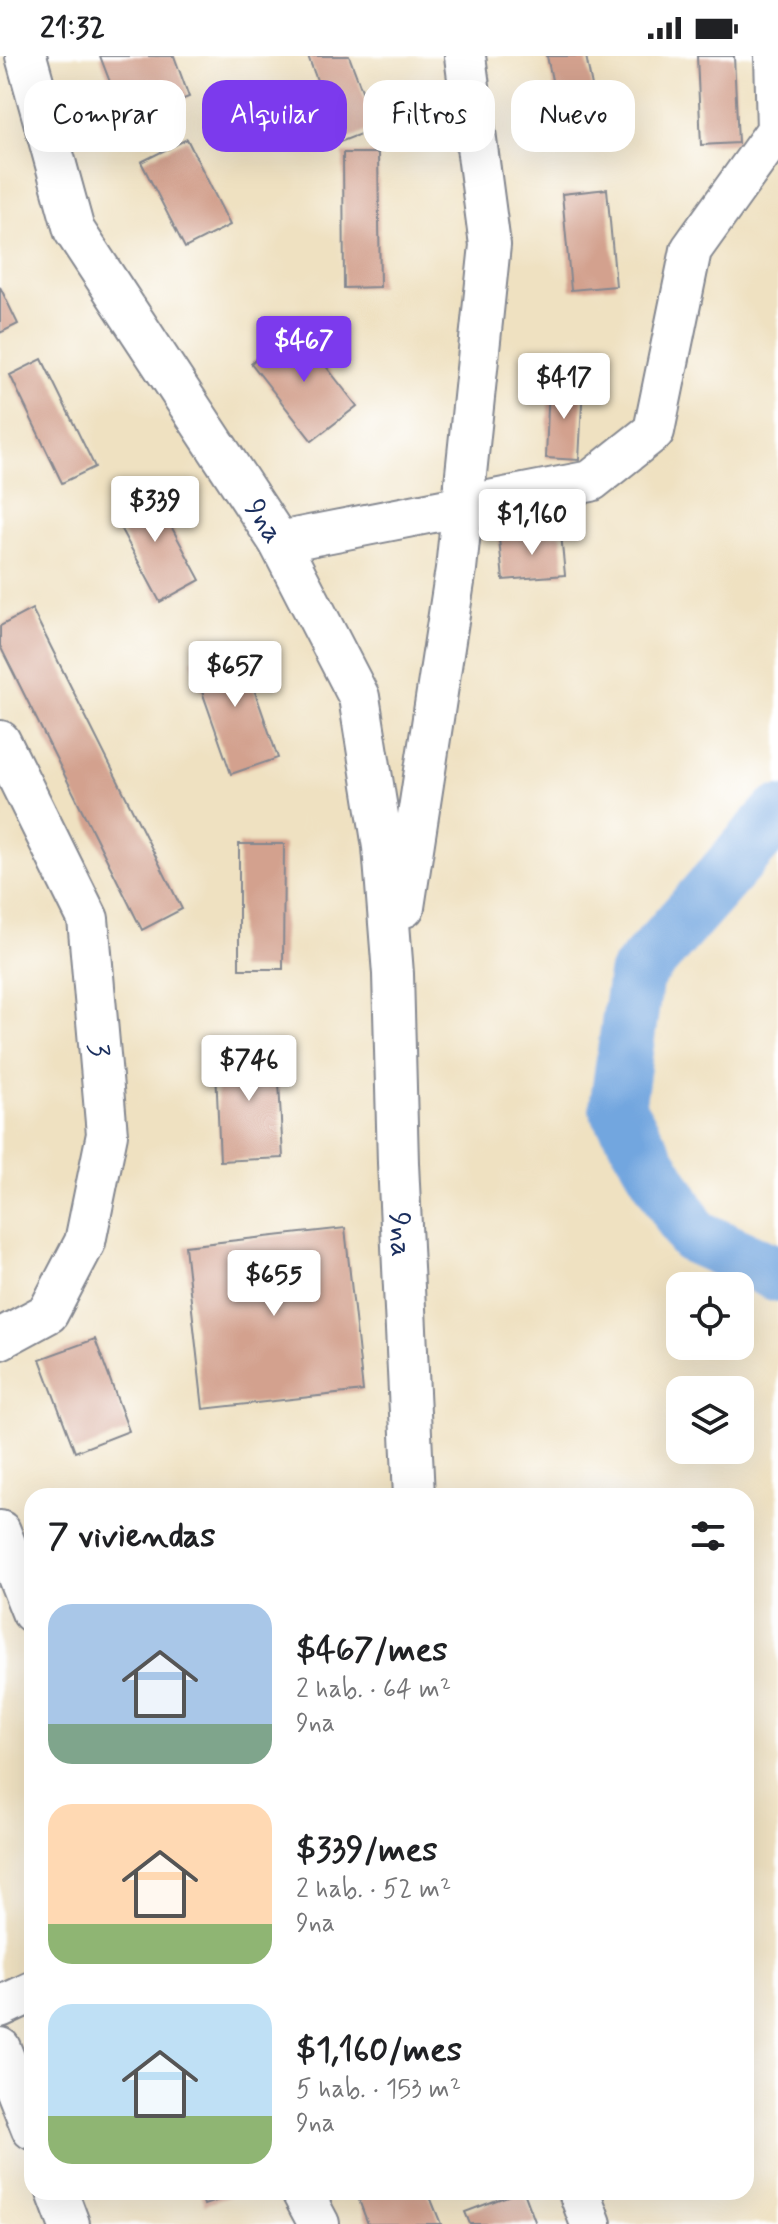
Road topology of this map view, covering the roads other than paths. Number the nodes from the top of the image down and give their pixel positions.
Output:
1 (26, 56) edge
2 (465, 56) edge
3 (775, 56) edge
4 (463, 505) junction
5 (279, 542) junction
6 (0, 741) edge
7 (393, 974) junction
8 (0, 1339) edge
9 (414, 1488) edge
10 (0, 1531) edge
11 (24, 1592) edge
12 (24, 1996) edge
13 (0, 2007) edge
14 (0, 2048) edge
15 (24, 2109) edge
16 (60, 2200) edge
17 (306, 2200) edge
18 (582, 2200) edge
19 (69, 2224) edge
20 (319, 2224) edge
21 (591, 2224) edge

1 - 5 street, 9na
2 - 4 street, 9na
3 - 4 street
4 - 5 street
4 - 7 street, 9na
5 - 7 street, 9na
6 - 8 street, 3
7 - 9 street, 9na
10 - 11 street
12 - 13 street
14 - 15 street
16 - 19 street
17 - 20 street
18 - 21 street

